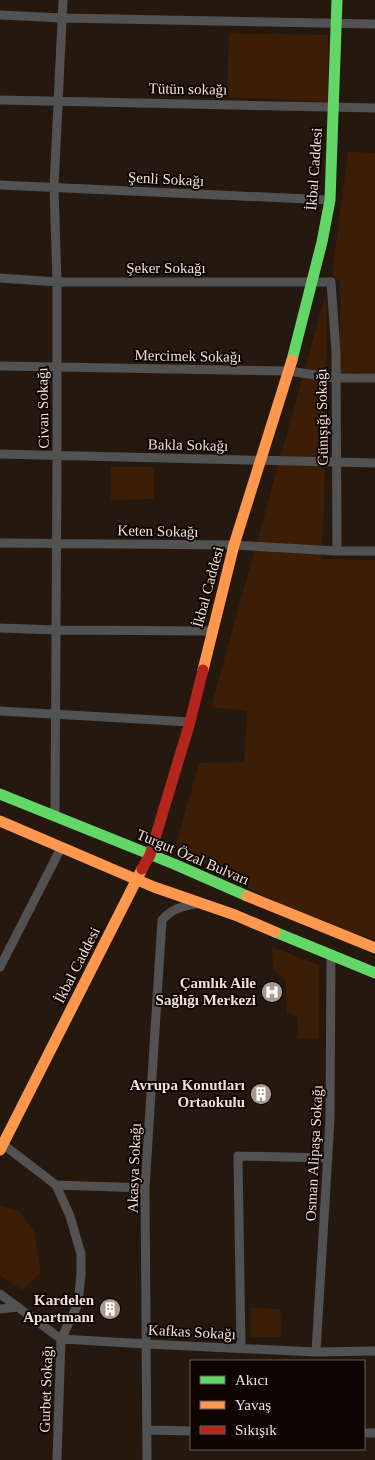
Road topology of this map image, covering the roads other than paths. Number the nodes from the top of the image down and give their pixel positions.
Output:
1 (63, 0) edge
2 (337, 0) edge
3 (0, 15) edge
4 (63, 18) junction
5 (337, 24) junction
6 (375, 24) edge
7 (0, 100) edge
8 (59, 100) junction
9 (333, 107) junction
10 (375, 108) edge
11 (0, 185) edge
12 (54, 187) junction
13 (330, 200) junction
14 (0, 278) edge
15 (312, 281) junction
16 (56, 282) junction
17 (331, 282) joint
18 (0, 366) edge
19 (56, 367) junction
20 (289, 371) junction
21 (335, 378) junction
22 (375, 378) edge
23 (0, 454) edge
24 (57, 456) junction
25 (260, 460) junction
26 (337, 462) junction
27 (375, 463) edge
28 (0, 543) edge
29 (57, 543) junction
30 (234, 545) junction
31 (337, 551) junction
32 (375, 551) edge
33 (0, 628) edge
34 (57, 630) junction
35 (212, 631) junction
36 (0, 711) edge
37 (57, 713) junction
38 (190, 722) junction
39 (0, 794) edge
40 (55, 816) junction
41 (0, 820) edge
42 (61, 848) junction
43 (150, 855) junction
44 (136, 879) junction
45 (200, 904) junction
46 (375, 948) edge
47 (331, 954) junction
48 (0, 967) edge
49 (375, 973) edge
50 (1, 1145) edge
51 (328, 1158) junction
52 (56, 1185) junction
53 (146, 1188) junction
54 (0, 1294) edge
55 (18, 1307) junction
56 (0, 1309) edge
57 (61, 1338) junction
58 (147, 1344) junction
59 (241, 1348) junction
60 (375, 1351) edge
61 (316, 1352) junction
62 (147, 1430) junction
63 (190, 1431) edge
64 (57, 1460) edge
65 (147, 1460) edge

1 - 4 street, Civan Sokağı
2 - 5 main road, İkbal Caddesi
3 - 4 street
4 - 5 street
4 - 8 street, Civan Sokağı
5 - 6 street
5 - 9 main road, İkbal Caddesi
7 - 8 street, Tütün sokağı
8 - 9 street, Tütün sokağı
8 - 12 street, Civan Sokağı
9 - 10 street, Tütün sokağı
9 - 13 main road, İkbal Caddesi
11 - 12 street, Şenli Sokağı
12 - 13 street, Şenli Sokağı
12 - 16 street, Civan Sokağı
13 - 15 main road, İkbal Caddesi
14 - 16 street, Şeker Sokağı
15 - 16 street, Şeker Sokağı
15 - 17 street, Şeker Sokağı
15 - 20 main road, İkbal Caddesi
16 - 19 street, Civan Sokağı
17 - 21 street, Günışığı Sokağı
18 - 19 street, Mercimek Sokağı
19 - 20 street, Mercimek Sokağı
19 - 24 street, Civan Sokağı
20 - 21 street, Mercimek Sokağı
20 - 25 main road, İkbal Caddesi
21 - 22 street, Mercimek Sokağı
21 - 26 street, Günışığı Sokağı
23 - 24 street, Bakla Sokağı
24 - 25 street, Bakla Sokağı
24 - 29 street, Civan Sokağı
25 - 26 street, Bakla Sokağı
25 - 30 main road, İkbal Caddesi
26 - 27 street, Bakla Sokağı
26 - 31 street, Günışığı Sokağı
28 - 29 street, Keten Sokağı
29 - 30 street, Keten Sokağı
29 - 34 street, Civan Sokağı
30 - 31 street, Keten Sokağı
30 - 35 main road, İkbal Caddesi
31 - 32 street, Keten Sokağı
33 - 34 street
34 - 35 street
34 - 37 street, Civan Sokağı
35 - 38 main road, İkbal Caddesi
36 - 37 street
37 - 38 street
37 - 40 street, Civan Sokağı
38 - 43 main road, İkbal Caddesi
39 - 40 main road, Turgut Özal Bulvarı
40 - 43 main road, Turgut Özal Bulvarı
41 - 42 main road
42 - 44 main road
42 - 48 street
43 - 44 main road, İkbal Caddesi
43 - 46 main road, Turgut Özal Bulvarı
44 - 45 main road
44 - 50 main road, İkbal Caddesi
45 - 47 main road
45 - 53 street, Akasya Sokağı
47 - 49 main road
47 - 51 street, Osman Alipaşa Sokağı
50 - 52 street, Gurbet Sokağı
51 - 59 street
51 - 61 street, Osman Alipaşa Sokağı
52 - 53 street
52 - 57 street, Gurbet Sokağı
53 - 58 street, Akasya Sokağı
54 - 55 street
55 - 56 street
55 - 57 street
57 - 58 street, Kafkas Sokağı
57 - 64 street, Gurbet Sokağı
58 - 59 street, Kafkas Sokağı
58 - 62 street, Akasya Sokağı
59 - 61 street, Kafkas Sokağı
60 - 61 street, Kafkas Sokağı
62 - 63 street
62 - 65 street, Akasya Sokağı

